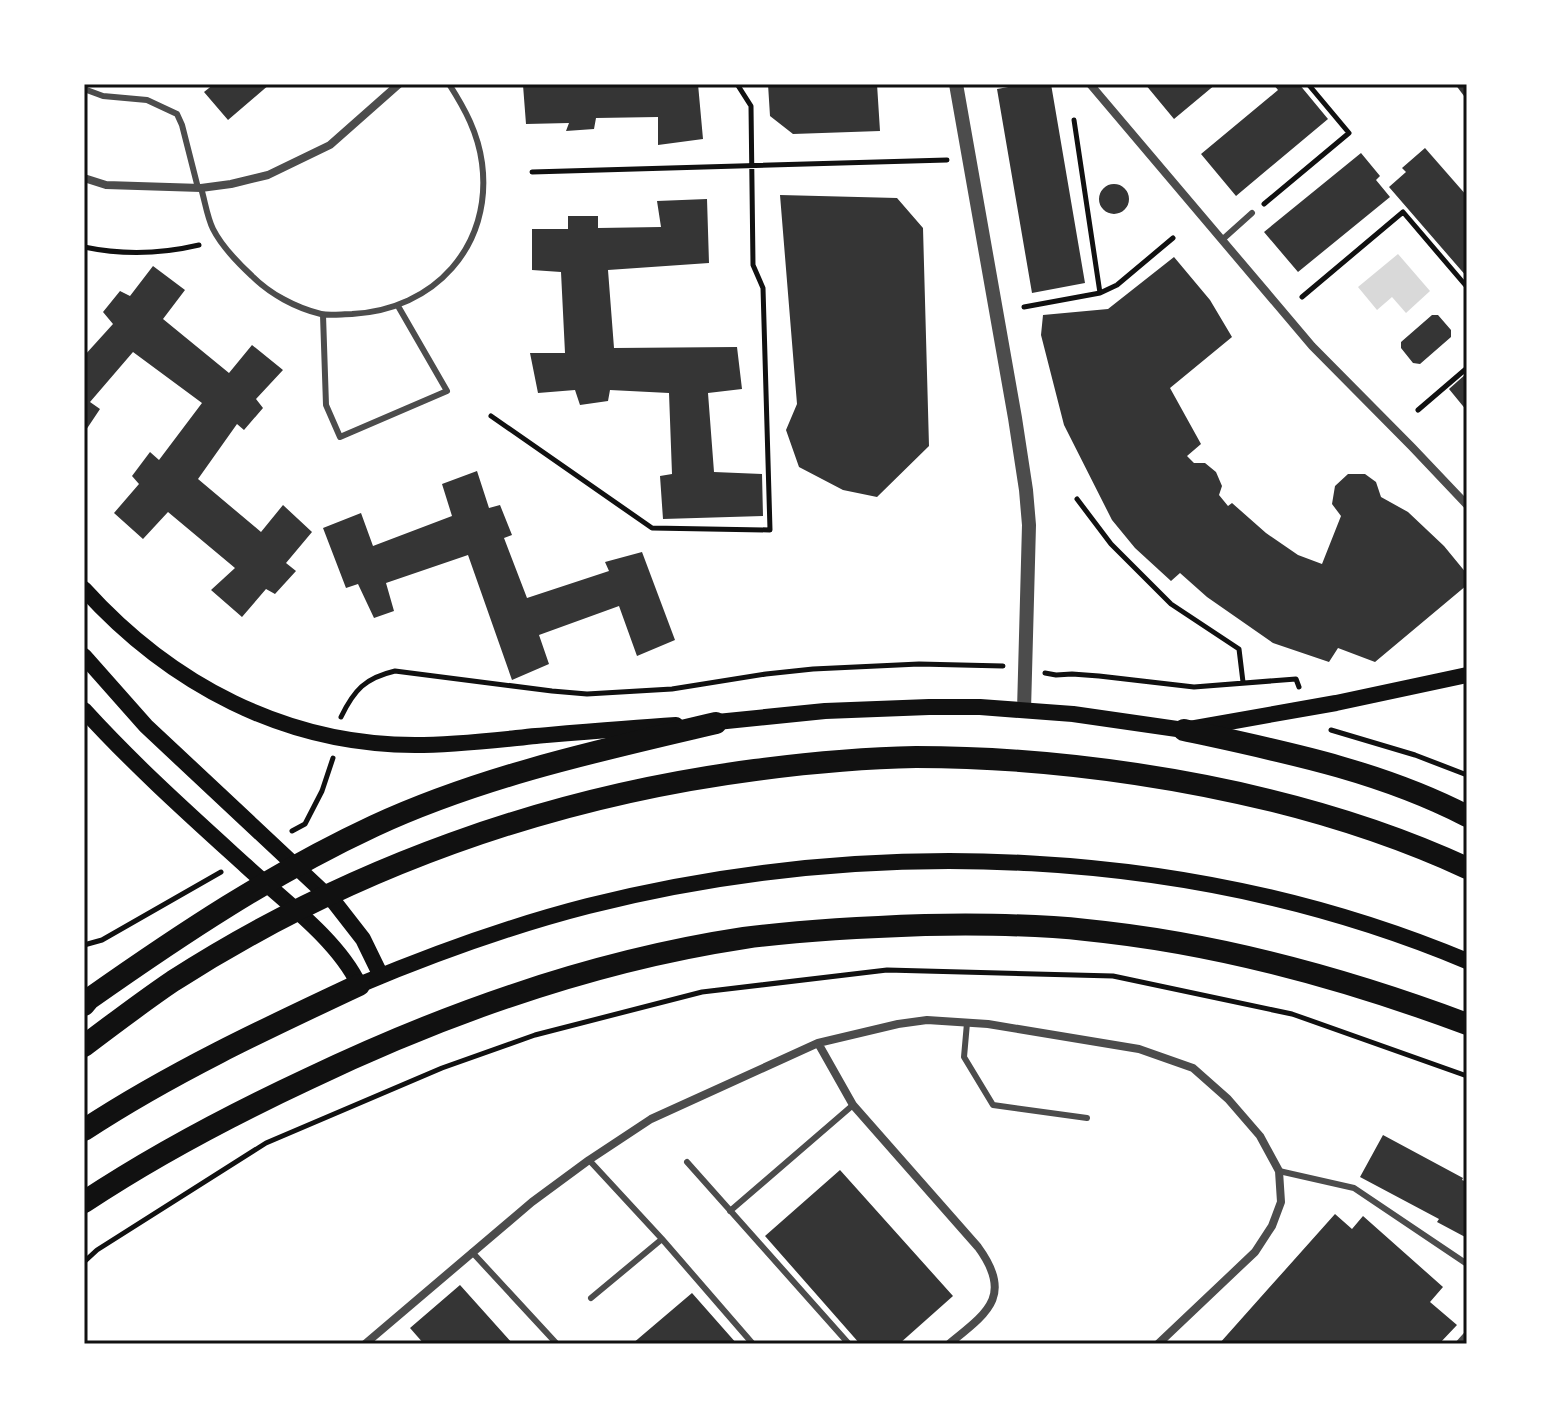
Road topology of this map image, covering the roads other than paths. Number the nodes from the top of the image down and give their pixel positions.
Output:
1 (399, 84) edge
2 (449, 84) edge
3 (956, 84) edge
4 (1093, 85) edge
5 (84, 89) edge
6 (84, 178) edge
7 (199, 188) junction
8 (1252, 213) dead end
9 (1223, 239) junction
10 (398, 306) junction
11 (323, 315) junction
12 (1467, 505) edge
13 (84, 589) edge
14 (84, 656) edge
15 (1467, 675) edge
16 (84, 710) edge
17 (1024, 710) junction
18 (716, 723) junction
19 (1184, 730) junction
20 (1467, 816) edge
21 (1467, 868) edge
22 (1467, 961) edge
23 (381, 976) junction
24 (359, 985) junction
25 (84, 1005) edge
26 (967, 1023) junction
27 (1467, 1024) edge
28 (818, 1043) junction
29 (84, 1046) edge
30 (853, 1105) junction
31 (1087, 1118) dead end
32 (84, 1130) edge
33 (589, 1160) junction
34 (687, 1162) dead end
35 (1279, 1171) junction
36 (84, 1202) edge
37 (730, 1211) junction
38 (662, 1239) junction
39 (472, 1252) junction
40 (1467, 1264) edge
41 (591, 1298) dead end
42 (1467, 1334) edge
43 (365, 1344) edge
44 (557, 1344) edge
45 (753, 1344) edge
46 (849, 1344) edge
47 (949, 1344) edge
48 (1158, 1344) edge
49 (1458, 1344) edge

1 - 7 street
2 - 10 lane
3 - 17 street
4 - 9 street
5 - 7 lane
6 - 7 street
7 - 11 lane
8 - 9 lane
9 - 12 street
10 - 11 lane
10 - 11 lane
13 - 18 main road
14 - 23 main road
15 - 19 main road
16 - 24 main road
17 - 18 main road
17 - 19 main road
18 - 25 highway
19 - 20 highway
21 - 29 highway
22 - 23 main road
23 - 24 main road
24 - 32 highway
26 - 28 street
26 - 31 lane
26 - 35 street
27 - 36 highway
28 - 30 street
28 - 33 street
30 - 37 lane
30 - 47 street
33 - 38 lane
33 - 39 street
34 - 37 lane
35 - 40 lane
35 - 48 street
37 - 46 lane
38 - 41 lane
38 - 45 lane
39 - 43 street
39 - 44 lane
42 - 49 lane

